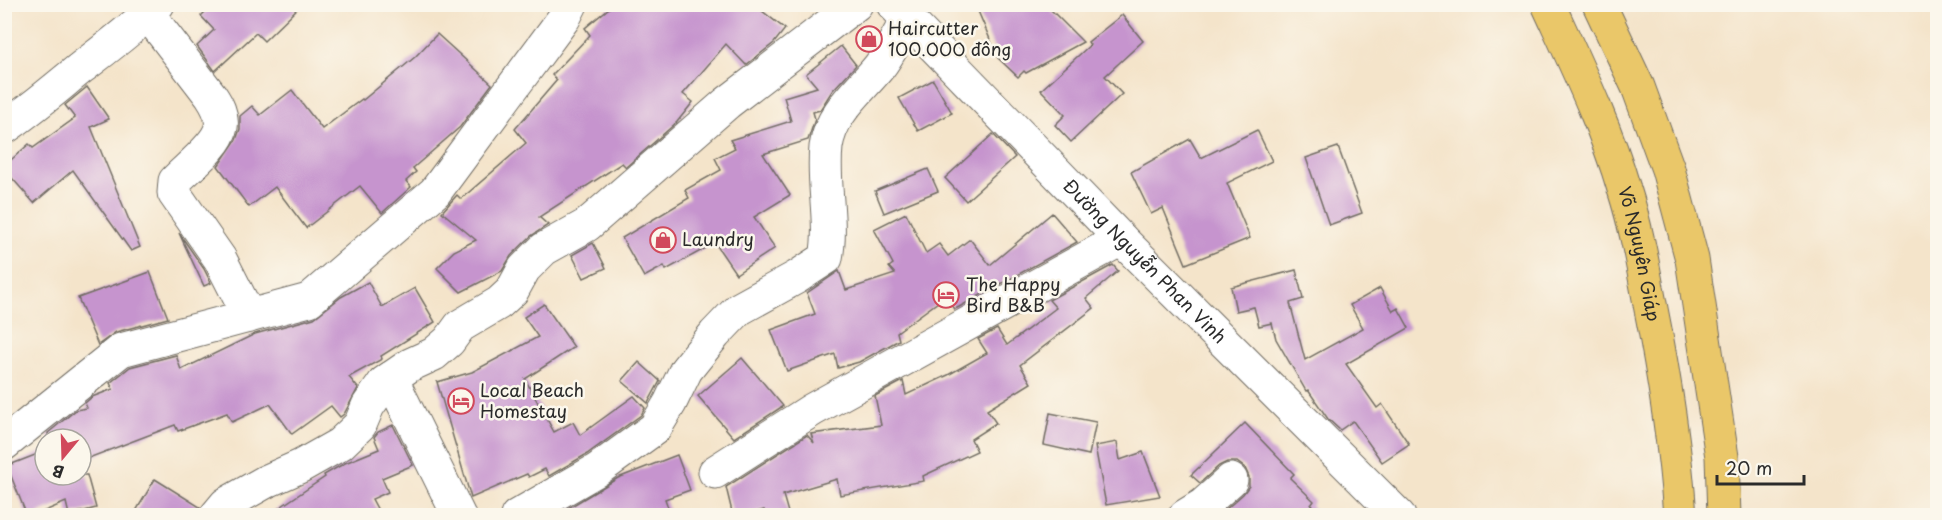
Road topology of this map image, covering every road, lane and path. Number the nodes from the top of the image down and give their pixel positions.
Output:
1 (571, 4) edge
2 (856, 4) edge
3 (1548, 4) edge
4 (1599, 4) edge
5 (153, 9) edge
6 (900, 12) edge
7 (4, 128) edge
8 (1121, 239) junction
9 (249, 316) junction
10 (390, 378) junction
11 (4, 444) edge
12 (715, 472) dead end
13 (1231, 480) dead end
14 (216, 516) edge
15 (459, 516) edge
16 (518, 516) edge
17 (1185, 516) edge
18 (1400, 516) edge
19 (1680, 516) edge
20 (1724, 516) edge

1 - 9 street
2 - 10 street
3 - 19 main road, Võ Nguyên Giáp
4 - 20 main road
5 - 7 street
5 - 9 street
6 - 8 street, Đường Nguyễn Phan Vinh
6 - 16 street
8 - 12 street
8 - 18 street, Đường Nguyễn Phan Vinh
9 - 11 street
10 - 14 street
10 - 15 street
13 - 17 street

